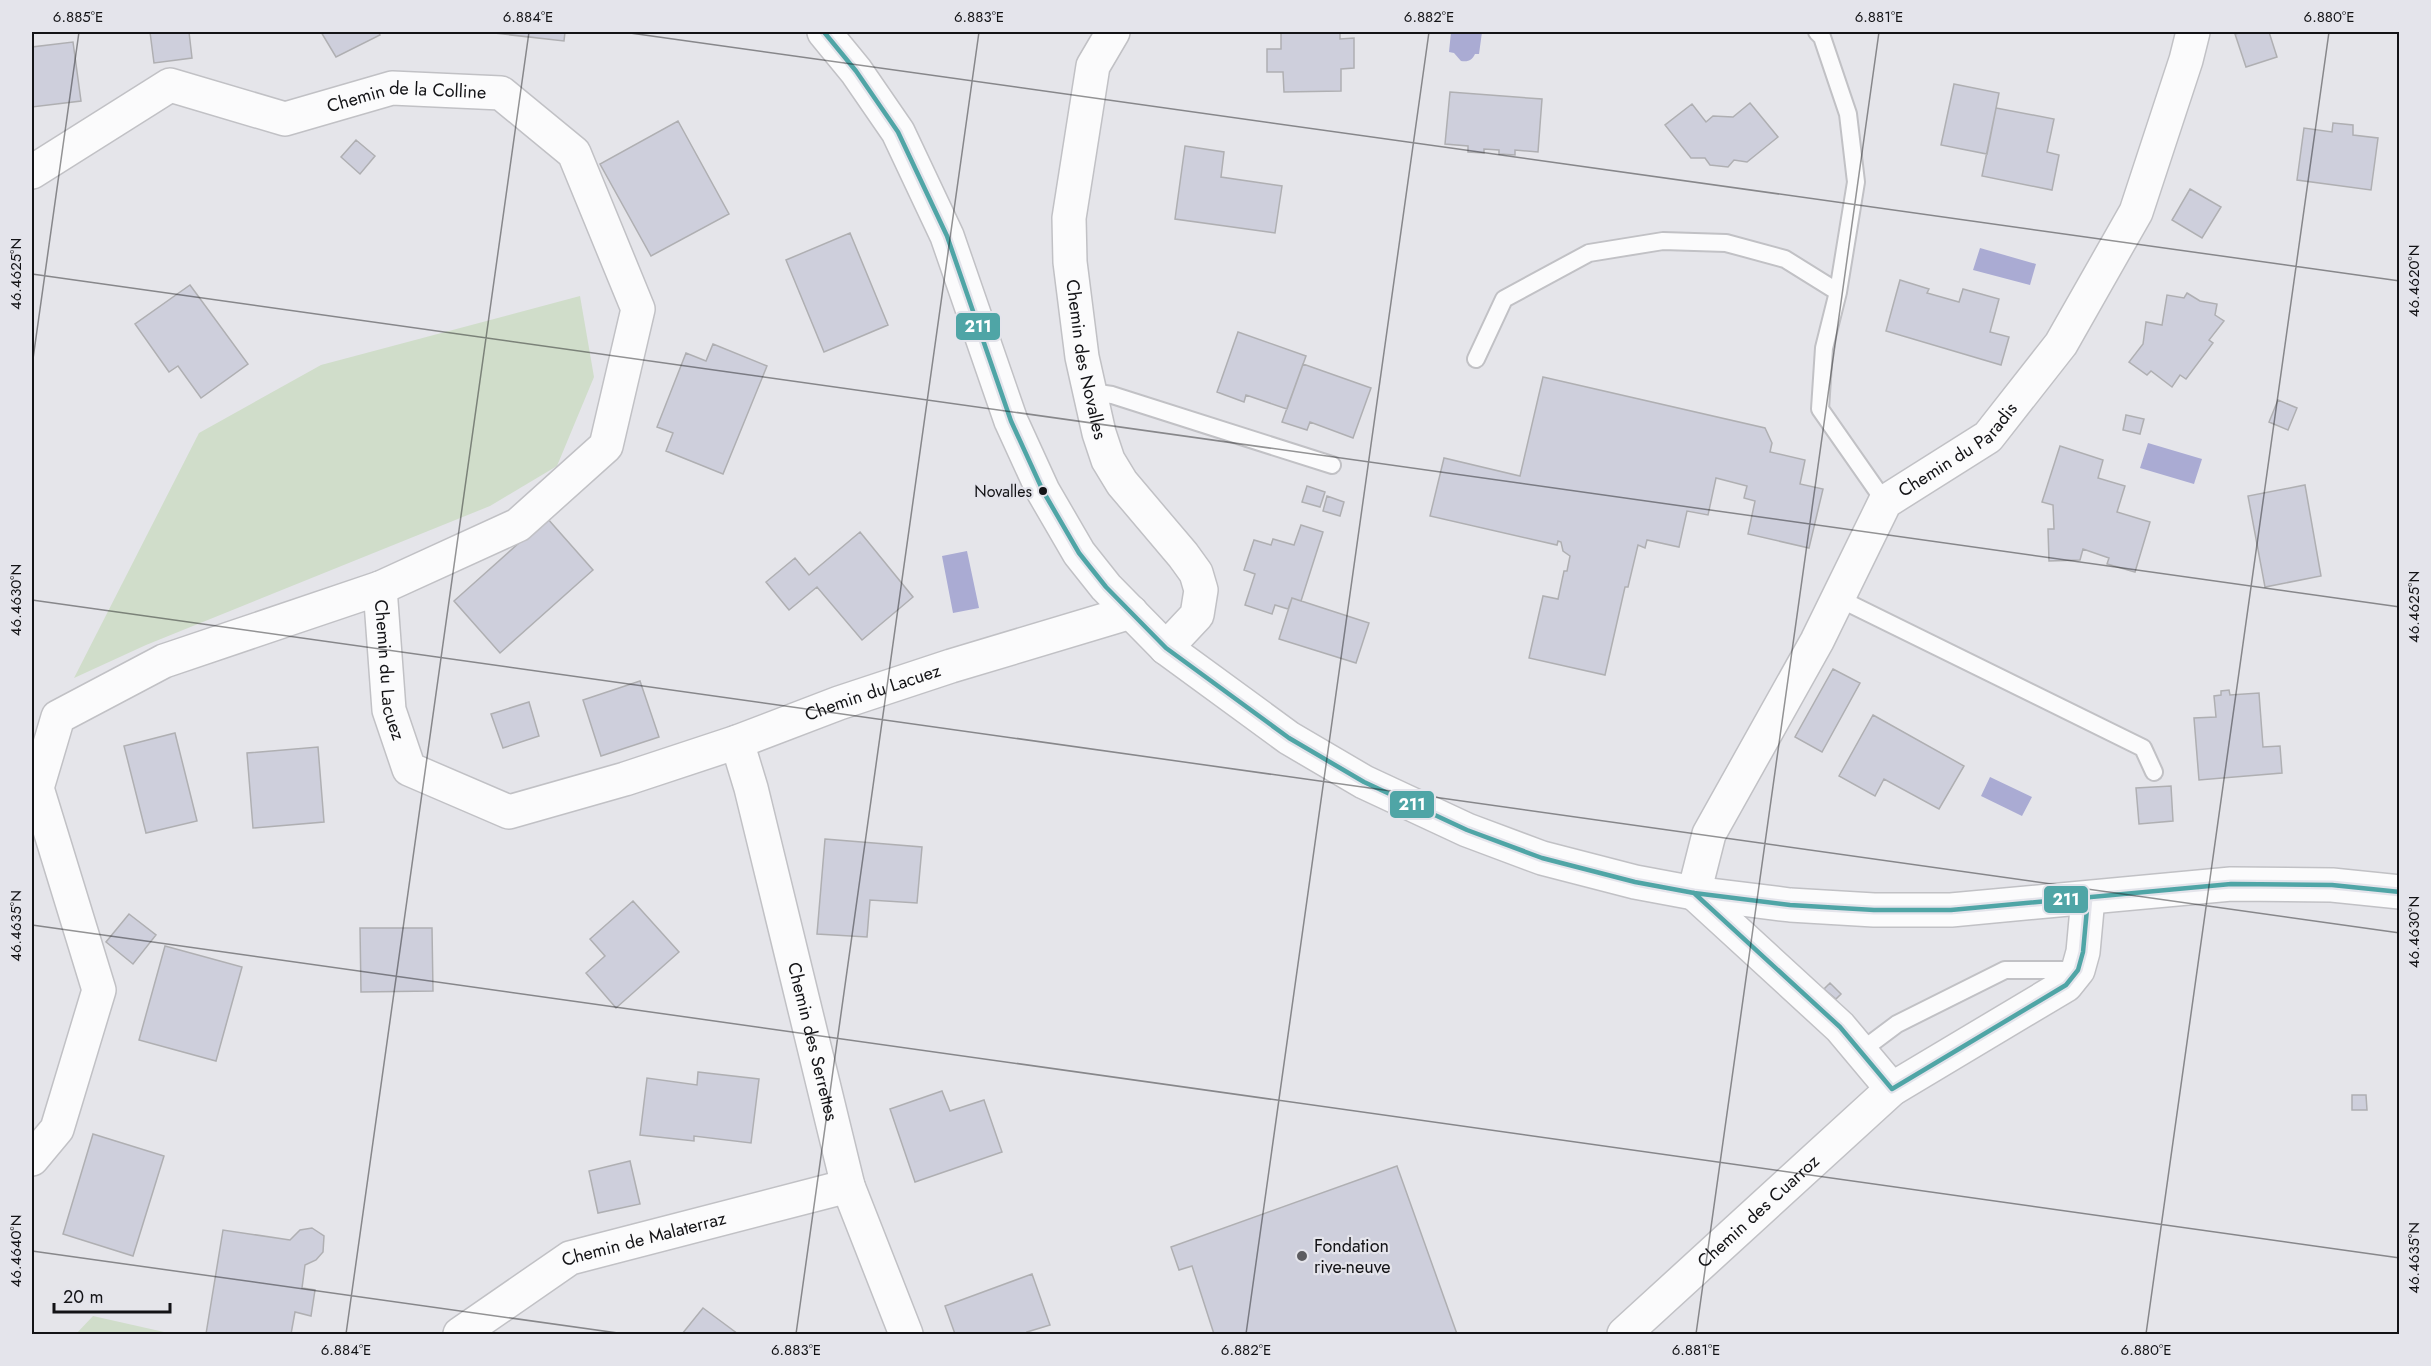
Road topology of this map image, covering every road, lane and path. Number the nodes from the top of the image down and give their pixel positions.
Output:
1 (824, 32) edge
2 (1113, 32) edge
3 (1817, 32) edge
4 (2193, 32) edge
5 (32, 172) edge
6 (1838, 292) junction
7 (1476, 359) dead end
8 (1091, 392) junction
9 (1332, 465) dead end
10 (1885, 502) junction
11 (380, 588) junction
12 (1838, 598) junction
13 (1131, 612) junction
14 (1166, 648) junction
15 (45, 716) edge
16 (737, 742) junction
17 (2154, 772) dead end
18 (2400, 892) edge
19 (1694, 893) junction
20 (2088, 898) junction
21 (2078, 970) junction
22 (1861, 1051) junction
23 (1892, 1089) junction
24 (32, 1159) edge
25 (848, 1186) junction
26 (459, 1335) edge
27 (906, 1335) edge
28 (1624, 1335) edge

1 - 13 street
2 - 8 street, Chemin des Novalles
3 - 6 lane
4 - 10 street, Chemin du Paradis
5 - 11 street, Chemin de la Colline
6 - 7 lane
6 - 10 lane
8 - 9 lane
8 - 14 street, Chemin des Novalles
10 - 12 street, Chemin du Paradis
11 - 15 street, Chemin du Lacuez
11 - 16 street, Chemin du Lacuez
12 - 17 lane
12 - 19 street, Chemin du Paradis
13 - 14 street
13 - 16 street, Chemin du Lacuez
14 - 19 street
15 - 24 street, Chemin du Lacuez
16 - 25 street, Chemin des Serrettes
18 - 20 street
19 - 20 street
19 - 22 street
20 - 21 street
21 - 22 lane
21 - 23 street, Chemin des Cuarroz
22 - 23 street
23 - 28 street, Chemin des Cuarroz
25 - 26 street, Chemin de Malaterraz
25 - 27 street, Chemin des Serrettes

